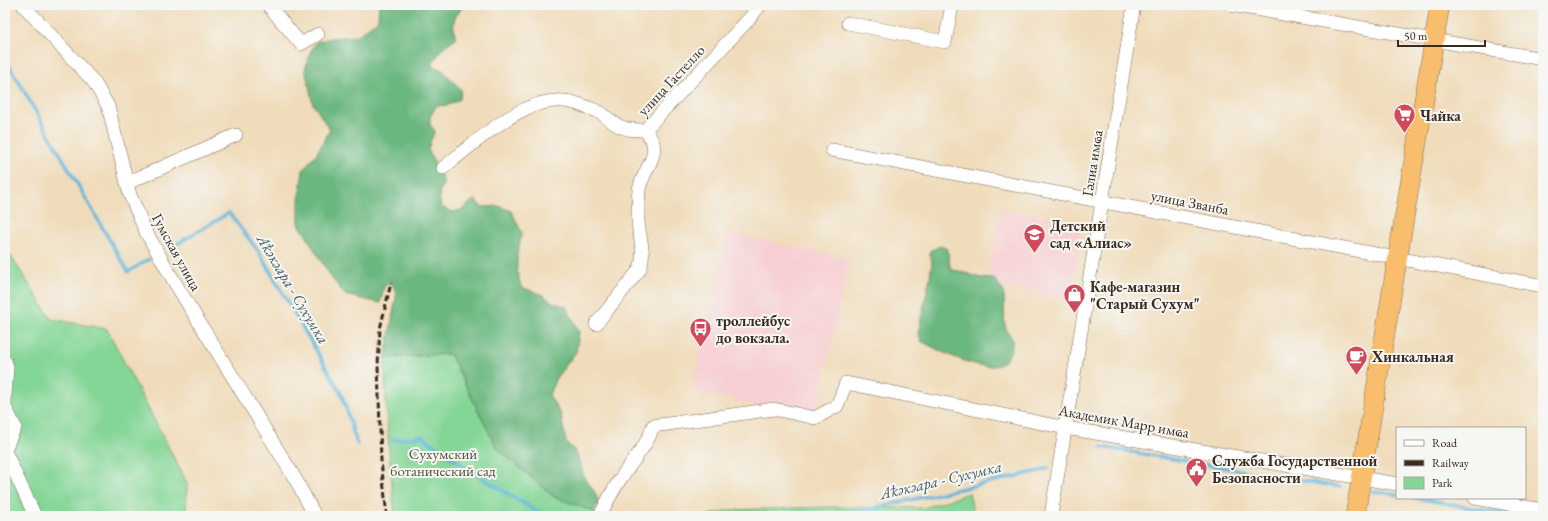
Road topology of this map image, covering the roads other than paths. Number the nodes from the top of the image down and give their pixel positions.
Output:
1 (23, 5) edge
2 (268, 5) edge
3 (760, 5) edge
4 (952, 5) edge
5 (1134, 5) edge
6 (1231, 5) edge
7 (1440, 5) edge
8 (848, 23) dead end
9 (318, 34) dead end
10 (1434, 40) junction
11 (1543, 59) edge
12 (645, 130) junction
13 (236, 135) dead end
14 (832, 150) dead end
15 (443, 168) dead end
16 (127, 183) junction
17 (1102, 202) junction
18 (1398, 258) junction
19 (1543, 286) edge
20 (596, 324) dead end
21 (5, 361) edge
22 (5, 395) edge
23 (5, 407) edge
24 (1066, 428) junction
25 (5, 450) edge
26 (1361, 478) junction
27 (1396, 484) edge
28 (1481, 499) edge
29 (1543, 510) edge
30 (35, 516) edge
31 (315, 516) edge
32 (600, 516) edge
33 (1051, 516) edge
34 (1356, 516) edge

1 - 16 street, Гумская улица
2 - 9 street
3 - 12 street, улица Гастелло
4 - 8 street
5 - 17 street, Гәлиа имҩа
6 - 10 street
7 - 10 highway
10 - 11 street
10 - 18 highway
12 - 15 street, улица Гастелло
12 - 20 street
13 - 16 street
14 - 17 street, улица Званба
16 - 31 street, Гумская улица
17 - 18 street, улица Званба
17 - 24 street, Гәлиа имҩа
18 - 19 street, улица Званба
18 - 26 highway
21 - 22 street
23 - 25 street
24 - 26 street, Академик Марр имҩа
24 - 32 street, Академик Марр имҩа
24 - 33 street, Гәлиа имҩа
25 - 30 street
26 - 27 street, Академик Марр имҩа
26 - 34 highway
28 - 29 street

